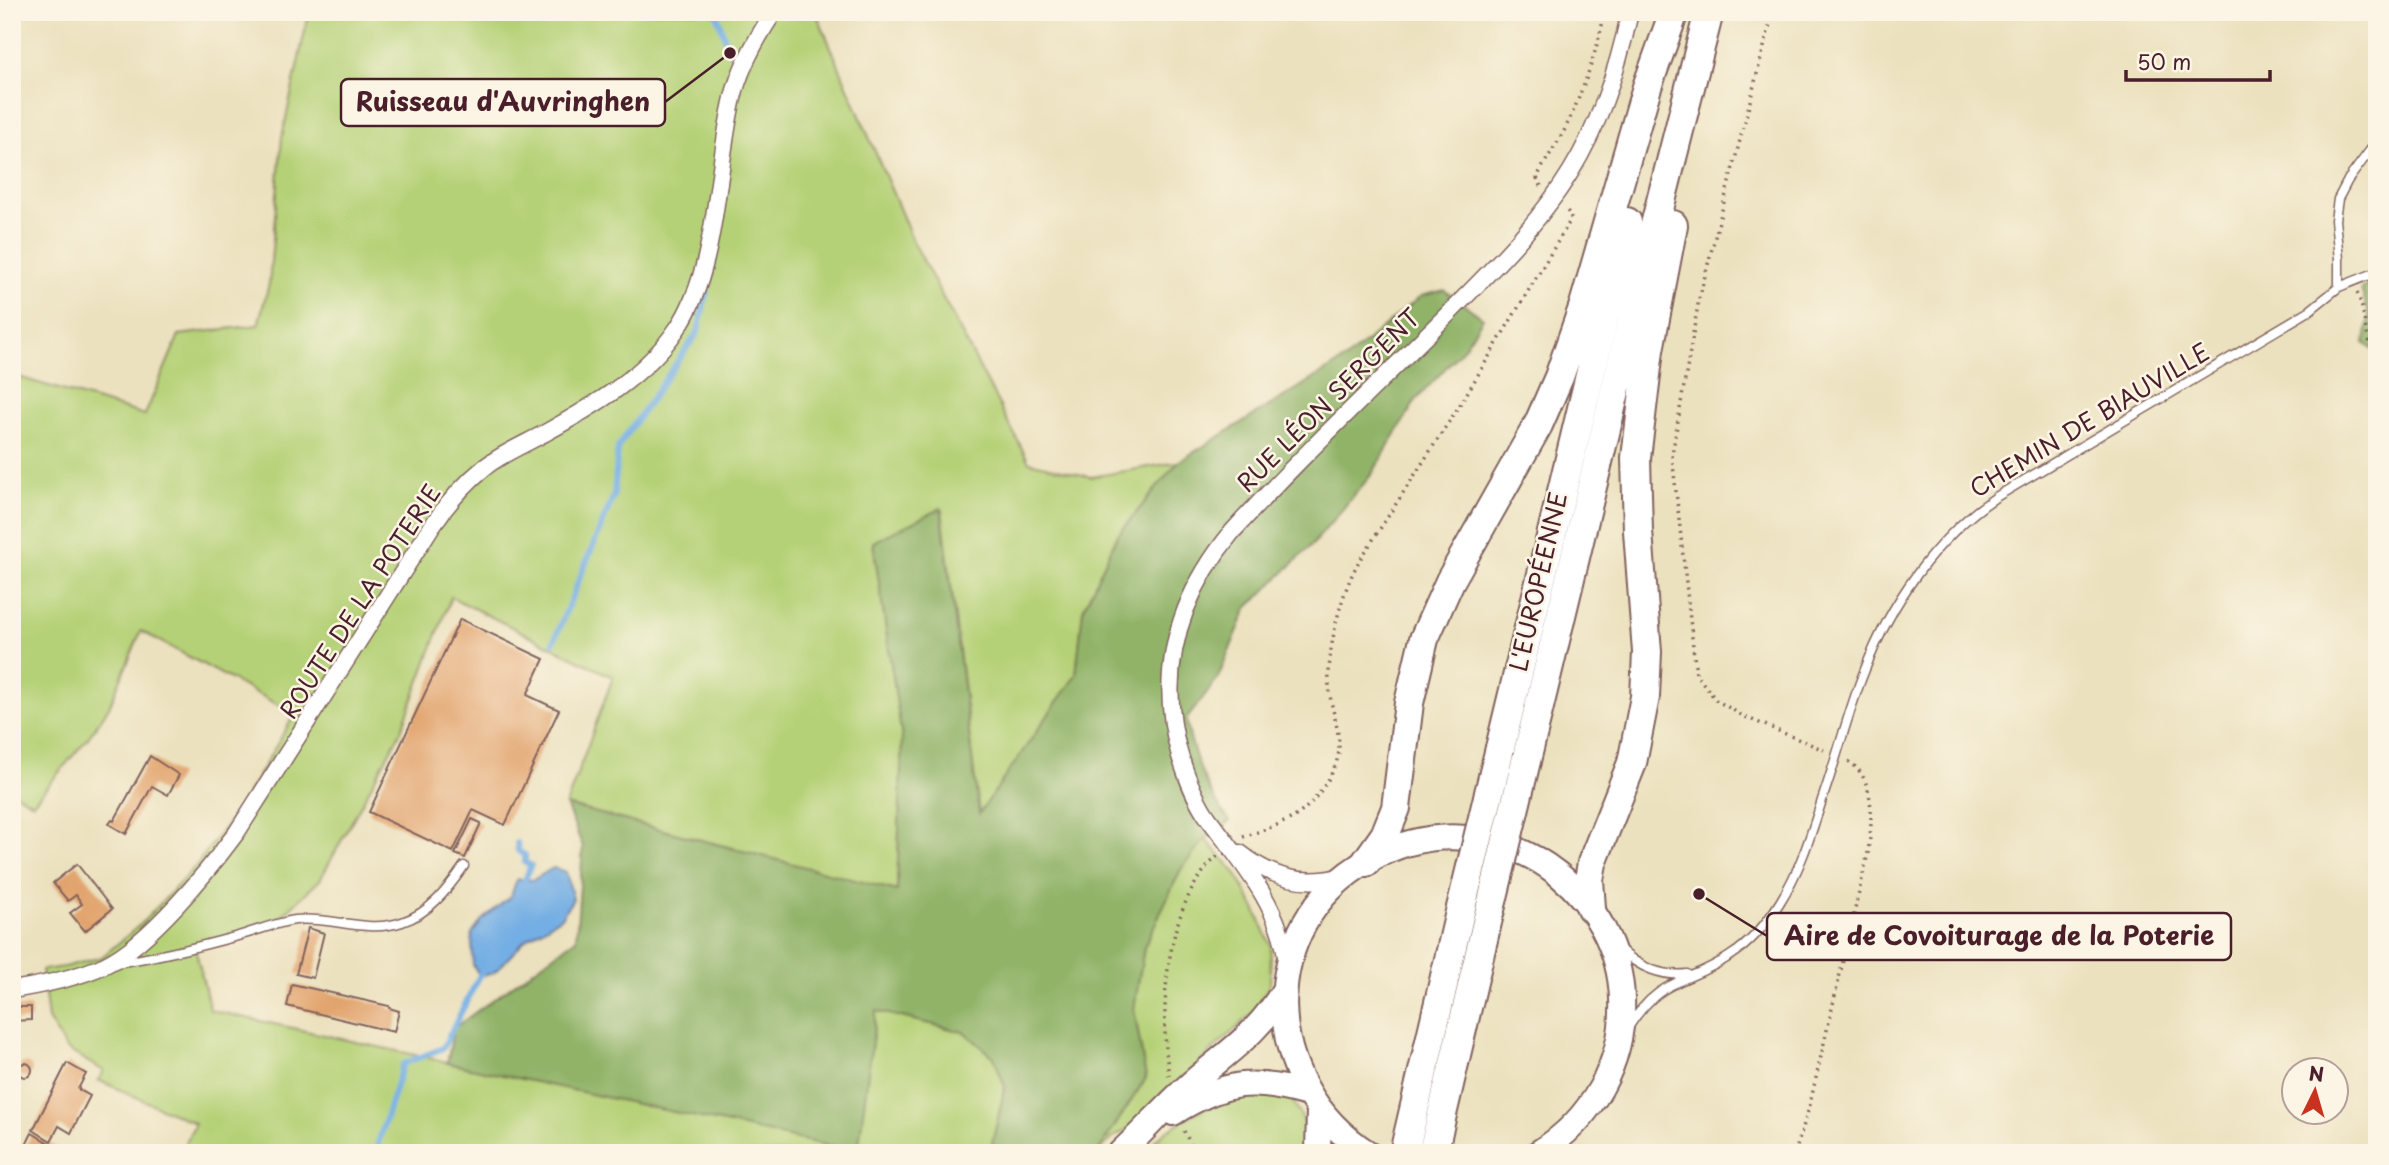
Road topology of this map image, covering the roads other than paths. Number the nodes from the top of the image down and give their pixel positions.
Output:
1 (774, 12) edge
2 (1630, 12) edge
3 (1674, 12) edge
4 (1680, 12) edge
5 (1709, 12) edge
6 (2377, 141) edge
7 (1672, 156) junction
8 (2377, 272) edge
9 (2339, 287) junction
10 (1230, 845) junction
11 (464, 866) dead end
12 (1356, 868) junction
13 (1591, 908) junction
14 (1608, 937) junction
15 (107, 964) junction
16 (1694, 973) junction
17 (1286, 979) junction
18 (12, 990) edge
19 (1618, 1045) junction
20 (1313, 1102) junction
21 (1174, 1107) junction
22 (1574, 1125) junction
23 (1129, 1145) edge
24 (1318, 1153) edge
25 (1368, 1153) edge
26 (1404, 1153) edge
27 (1433, 1153) edge
28 (1538, 1153) edge
29 (1561, 1153) edge

1 - 15 street, ROUTE DE LA POTERIE
2 - 10 street, RUE LÉON SERGENT
3 - 12 highway
4 - 26 highway, L'EUROPÉENNE, bridge
5 - 7 highway, L'EUROPÉENNE
6 - 9 lane
7 - 13 highway
7 - 27 highway, L'EUROPÉENNE, bridge
8 - 9 lane, CHEMIN DE BIAUVILLE
9 - 16 lane, CHEMIN DE BIAUVILLE
10 - 12 street
10 - 17 street
11 - 15 lane
12 - 13 main road
12 - 17 main road
13 - 14 main road
14 - 16 lane, CHEMIN DE BIAUVILLE
14 - 19 main road
15 - 18 street, ROUTE DE LA POTERIE
16 - 19 lane, CHEMIN DE BIAUVILLE
17 - 20 main road
17 - 21 main road
19 - 22 main road
20 - 21 main road
20 - 24 main road
20 - 25 main road
21 - 23 main road
22 - 28 main road
22 - 29 main road

